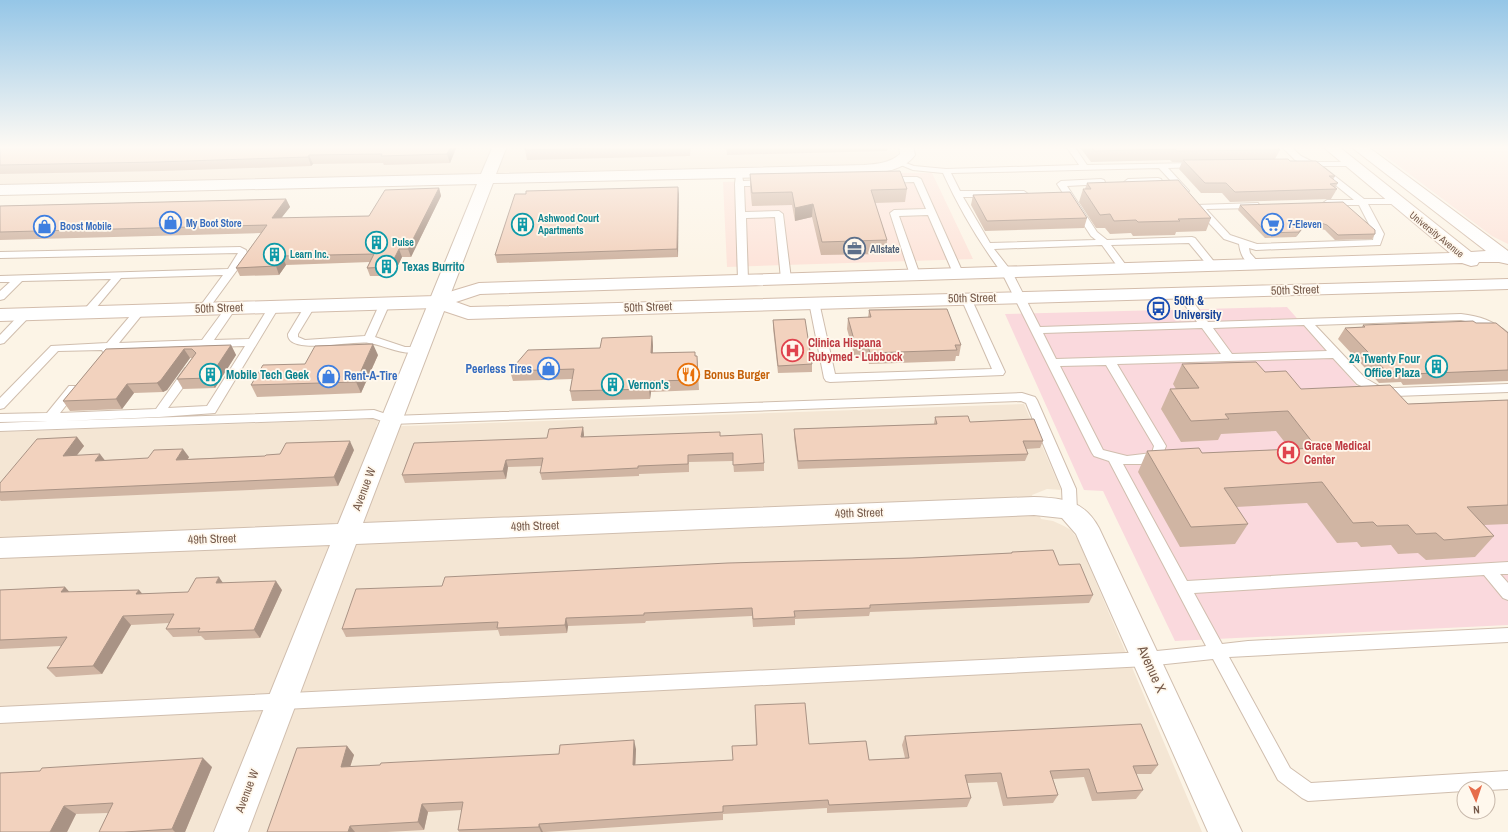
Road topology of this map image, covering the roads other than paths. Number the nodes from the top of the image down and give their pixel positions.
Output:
1 (229, 185) edge
2 (485, 185) edge
3 (739, 185) edge
4 (919, 185) edge
5 (953, 185) edge
6 (1062, 185) edge
7 (1178, 185) edge
8 (1341, 185) edge
9 (1376, 185) edge
10 (1409, 185) edge
11 (0, 190) edge
12 (957, 194) junction
13 (1032, 194) edge
14 (1054, 194) edge
15 (1068, 194) junction
16 (1396, 201) junction
17 (1362, 202) junction
18 (1315, 203) edge
19 (1261, 205) edge
20 (1199, 207) junction
21 (932, 212) junction
22 (741, 215) junction
23 (1105, 243) junction
24 (1243, 243) junction
25 (1355, 244) junction
26 (987, 246) junction
27 (1301, 246) junction
28 (0, 255) edge
29 (1466, 257) junction
30 (1506, 257) edge
31 (1374, 260) junction
32 (1318, 261) junction
33 (1254, 263) junction
34 (1211, 264) junction
35 (1123, 268) junction
36 (230, 272) junction
37 (1007, 272) junction
38 (958, 273) junction
39 (915, 275) junction
40 (119, 276) junction
41 (20, 278) junction
42 (0, 279) edge
43 (786, 279) junction
44 (743, 280) junction
45 (1506, 286) edge
46 (1181, 293) junction
47 (0, 297) edge
48 (966, 298) junction
49 (1020, 298) junction
50 (437, 302) junction
51 (814, 302) junction
52 (384, 303) junction
53 (310, 306) junction
54 (274, 307) junction
55 (231, 308) junction
56 (203, 309) junction
57 (140, 311) junction
58 (87, 312) junction
59 (26, 314) junction
60 (0, 315) edge
61 (1307, 322) junction
62 (1205, 324) junction
63 (1036, 330) junction
64 (1508, 338) edge
65 (370, 339) junction
66 (0, 340) edge
67 (253, 342) junction
68 (206, 344) junction
69 (110, 346) junction
70 (418, 350) junction
71 (1336, 354) junction
72 (1229, 357) junction
73 (100, 358) edge
74 (1110, 362) junction
75 (194, 363) edge
76 (1053, 364) junction
77 (80, 381) edge
78 (1508, 388) edge
79 (0, 405) edge
80 (159, 413) junction
81 (180, 416) junction
82 (50, 417) junction
83 (0, 418) edge
84 (391, 420) junction
85 (23, 422) junction
86 (0, 427) edge
87 (1114, 460) junction
88 (1070, 511) junction
89 (346, 534) junction
90 (0, 548) edge
91 (1508, 568) edge
92 (1488, 570) junction
93 (1184, 588) junction
94 (1508, 594) edge
95 (1508, 635) edge
96 (1219, 651) junction
97 (1147, 659) junction
98 (281, 702) junction
99 (0, 715) edge
100 (1508, 780) edge
101 (231, 832) edge
102 (1225, 832) edge

1 - 11 main road
2 - 50 main road, Avenue W
3 - 22 lane
4 - 21 lane
5 - 12 lane
6 - 15 lane
7 - 20 lane
8 - 17 lane
9 - 16 main road, University Avenue
10 - 30 main road, University Avenue
12 - 13 lane
12 - 26 lane
14 - 15 lane
15 - 23 lane
16 - 17 lane
16 - 29 main road, University Avenue
17 - 18 lane
17 - 25 lane
19 - 20 lane
20 - 24 lane
21 - 38 lane
21 - 39 lane
22 - 43 lane
22 - 44 lane
23 - 26 lane
23 - 34 lane
23 - 35 lane
24 - 27 lane
24 - 33 lane
25 - 27 lane
25 - 31 lane
26 - 37 lane
27 - 32 lane
28 - 36 lane
29 - 30 main road, 50th Street
29 - 31 main road, 50th Street
29 - 45 main road, University Avenue
31 - 32 main road, 50th Street
32 - 33 main road, 50th Street
33 - 34 main road, 50th Street
34 - 35 main road, 50th Street
35 - 37 main road, 50th Street
36 - 40 lane
36 - 56 lane
37 - 38 main road, 50th Street
37 - 49 lane
38 - 39 main road, 50th Street
39 - 43 main road, 50th Street
40 - 41 lane
40 - 58 lane
41 - 42 lane
41 - 47 lane
43 - 44 main road, 50th Street
44 - 50 main road, 50th Street
45 - 46 main road, 50th Street
46 - 49 main road, 50th Street
46 - 62 lane
48 - 49 main road, 50th Street
48 - 51 main road, 50th Street
48 - 51 lane
49 - 63 lane
50 - 51 main road, 50th Street
50 - 52 main road, 50th Street
50 - 70 main road, Avenue W
52 - 53 main road, 50th Street
52 - 65 lane
53 - 54 main road, 50th Street
53 - 65 lane
54 - 55 main road, 50th Street
54 - 67 lane
55 - 56 main road, 50th Street
55 - 68 lane
56 - 57 main road, 50th Street
57 - 58 main road, 50th Street
57 - 69 lane
58 - 59 main road, 50th Street
59 - 60 main road, 50th Street
59 - 66 lane
61 - 62 lane
61 - 64 lane
61 - 71 lane
62 - 63 lane
62 - 72 lane
63 - 76 lane
65 - 70 lane
67 - 68 lane
67 - 81 lane
68 - 69 lane
69 - 73 lane
69 - 79 lane
70 - 84 main road, Avenue W
71 - 72 lane
71 - 78 lane
72 - 74 lane
74 - 76 lane
74 - 87 lane
75 - 80 lane
76 - 87 lane
77 - 82 lane
80 - 81 lane
80 - 82 lane
81 - 84 lane
81 - 85 lane
82 - 85 lane
83 - 85 lane
84 - 88 lane
84 - 89 main road, Avenue W
85 - 86 lane
87 - 93 lane
88 - 89 main road, 49th Street
88 - 97 main road, Avenue X
89 - 90 main road, 49th Street
89 - 98 main road, Avenue W
91 - 92 lane
92 - 93 lane
92 - 94 lane
93 - 96 lane
95 - 96 lane
96 - 97 lane
96 - 100 lane
97 - 98 lane
97 - 102 main road, Avenue X
98 - 99 lane
98 - 101 main road, Avenue W

